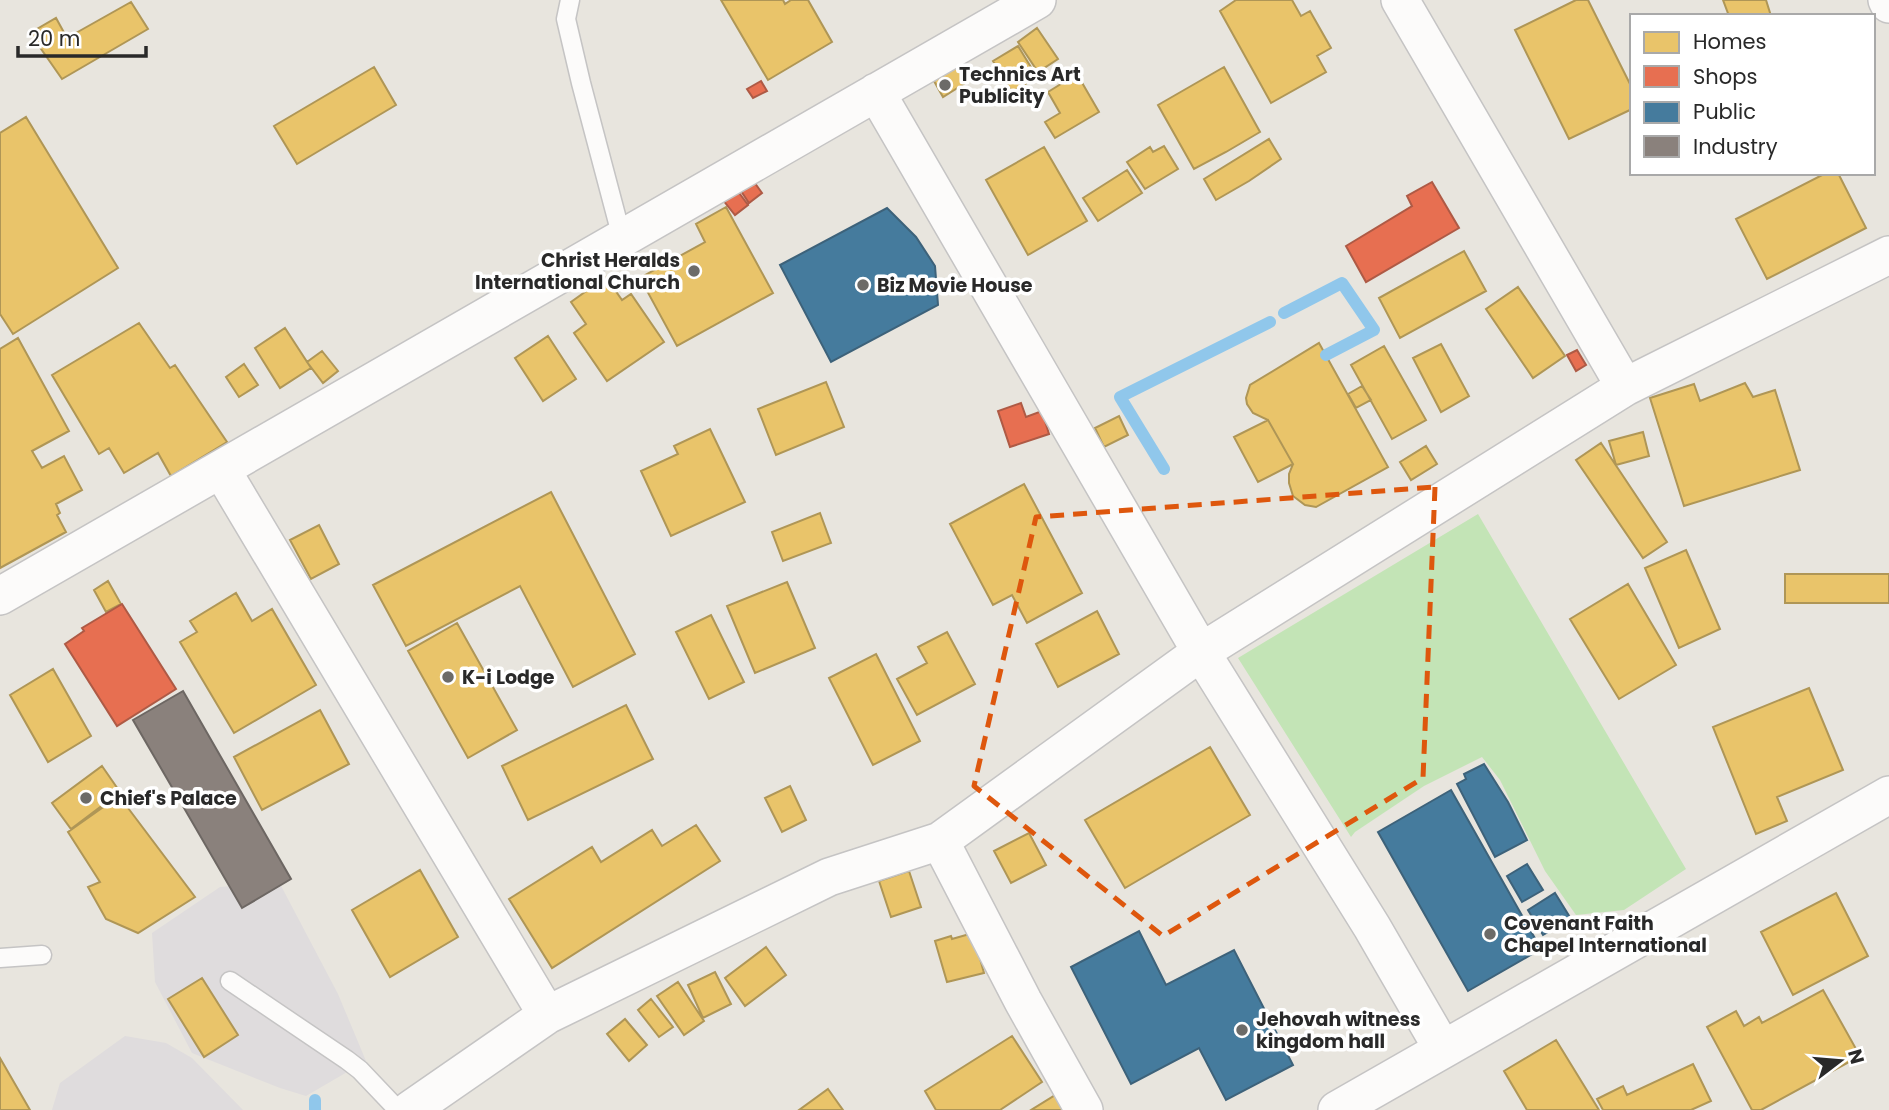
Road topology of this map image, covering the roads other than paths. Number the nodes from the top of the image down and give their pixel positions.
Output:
1 (570, 0) edge
2 (1037, 0) edge
3 (1400, 0) edge
4 (876, 92) junction
5 (622, 238) junction
6 (1889, 255) edge
7 (1625, 387) junction
8 (221, 469) junction
9 (0, 596) edge
10 (1201, 652) junction
11 (1889, 795) edge
12 (940, 841) junction
13 (42, 955) dead end
14 (0, 958) edge
15 (230, 981) dead end
16 (547, 1015) junction
17 (1449, 1045) junction
18 (398, 1110) edge
19 (410, 1110) edge
20 (1084, 1110) edge
21 (1337, 1110) edge

1 - 5 lane
2 - 4 street
3 - 7 street
4 - 5 street
4 - 10 street
5 - 8 street
6 - 7 street
7 - 10 street
8 - 9 street
8 - 16 street
10 - 12 street
10 - 17 street
11 - 17 street
12 - 16 street
12 - 20 street
13 - 14 lane
15 - 18 lane
16 - 19 street
17 - 21 street

